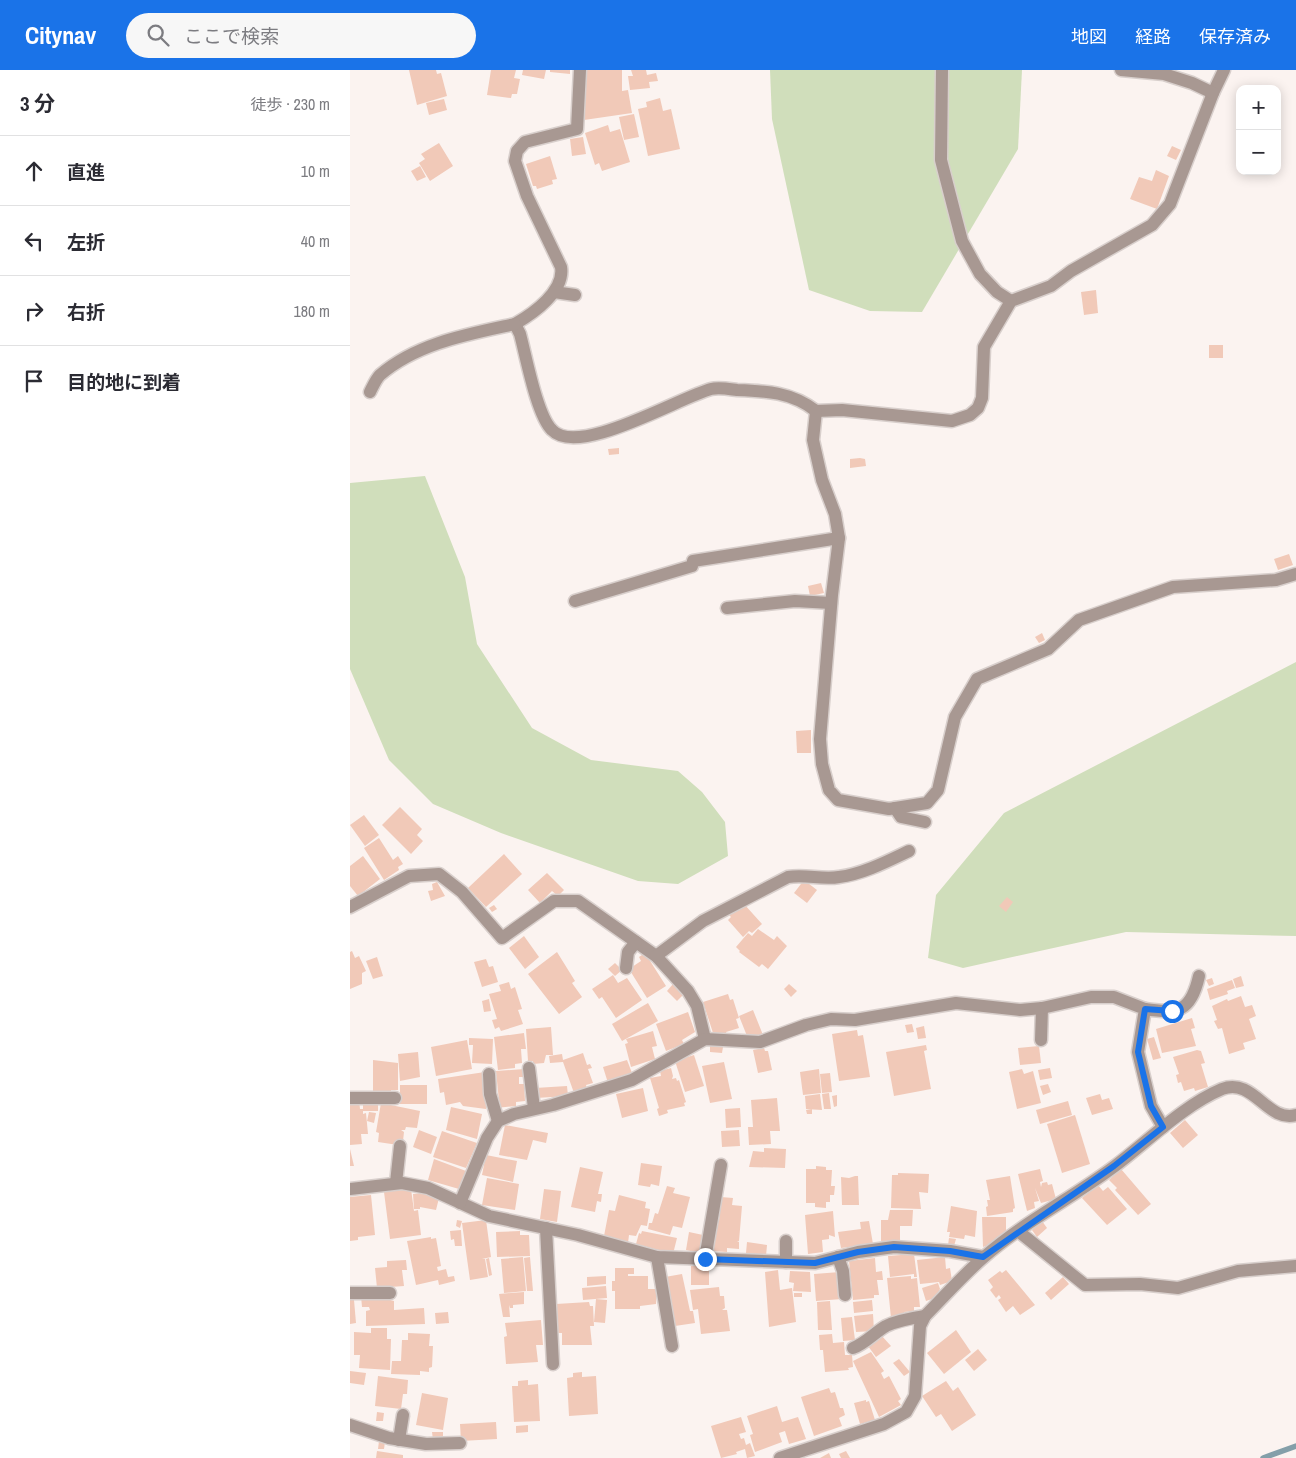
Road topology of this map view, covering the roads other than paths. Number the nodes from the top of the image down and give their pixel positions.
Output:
1 (580, 70) edge
2 (942, 70) edge
3 (1121, 70) edge
4 (1224, 70) edge
5 (1213, 93) junction
6 (554, 292) junction
7 (576, 295) dead end
8 (1011, 301) junction
9 (515, 324) junction
10 (370, 392) dead end
11 (816, 411) junction
12 (839, 538) junction
13 (1296, 574) edge
14 (574, 601) dead end
15 (831, 603) junction
16 (727, 608) dead end
17 (895, 808) junction
18 (925, 822) dead end
19 (909, 851) dead end
20 (350, 907) edge
21 (636, 942) junction
22 (656, 956) junction
23 (626, 968) dead end
24 (1199, 976) dead end
25 (1042, 1008) junction
26 (1145, 1009) junction
27 (705, 1039) junction
28 (1041, 1040) dead end
29 (529, 1068) dead end
30 (489, 1074) dead end
31 (350, 1098) edge
32 (395, 1098) dead end
33 (534, 1108) junction
34 (1296, 1115) edge
35 (498, 1121) junction
36 (1163, 1127) junction
37 (400, 1146) dead end
38 (721, 1165) dead end
39 (396, 1183) junction
40 (350, 1189) edge
41 (460, 1203) junction
42 (546, 1228) junction
43 (1018, 1231) junction
44 (786, 1241) dead end
45 (838, 1257) junction
46 (983, 1257) junction
47 (657, 1258) junction
48 (705, 1259) junction
49 (786, 1262) junction
50 (1296, 1266) edge
51 (350, 1293) edge
52 (390, 1293) dead end
53 (845, 1295) dead end
54 (925, 1316) junction
55 (672, 1346) dead end
56 (853, 1348) dead end
57 (553, 1364) dead end
58 (403, 1415) dead end
59 (350, 1425) edge
60 (399, 1440) junction
61 (460, 1443) dead end
62 (784, 1457) edge

1 - 6 street
2 - 8 street
3 - 5 street
4 - 5 street
5 - 8 street
6 - 7 street
6 - 9 street
8 - 11 street
9 - 10 street
9 - 11 street
11 - 12 street
12 - 14 street
12 - 15 street
13 - 17 street
15 - 16 street
15 - 17 street
17 - 18 street
19 - 22 street
20 - 21 street
21 - 22 street
21 - 23 street
22 - 27 street
24 - 26 street
25 - 26 street
25 - 27 street
25 - 28 street
26 - 36 street
27 - 33 street
29 - 33 street
30 - 35 street
31 - 32 street
33 - 35 street
34 - 36 street
35 - 41 street
36 - 43 street
37 - 39 street
38 - 48 street
39 - 40 street
39 - 41 street
41 - 42 street
42 - 47 street
42 - 57 street
43 - 46 street
43 - 50 street
44 - 49 street
45 - 46 street
45 - 49 street
45 - 53 street
46 - 54 street
47 - 48 street
47 - 55 street
48 - 49 street
51 - 52 street
54 - 56 street
54 - 62 street
58 - 60 street
59 - 60 street
60 - 61 street

